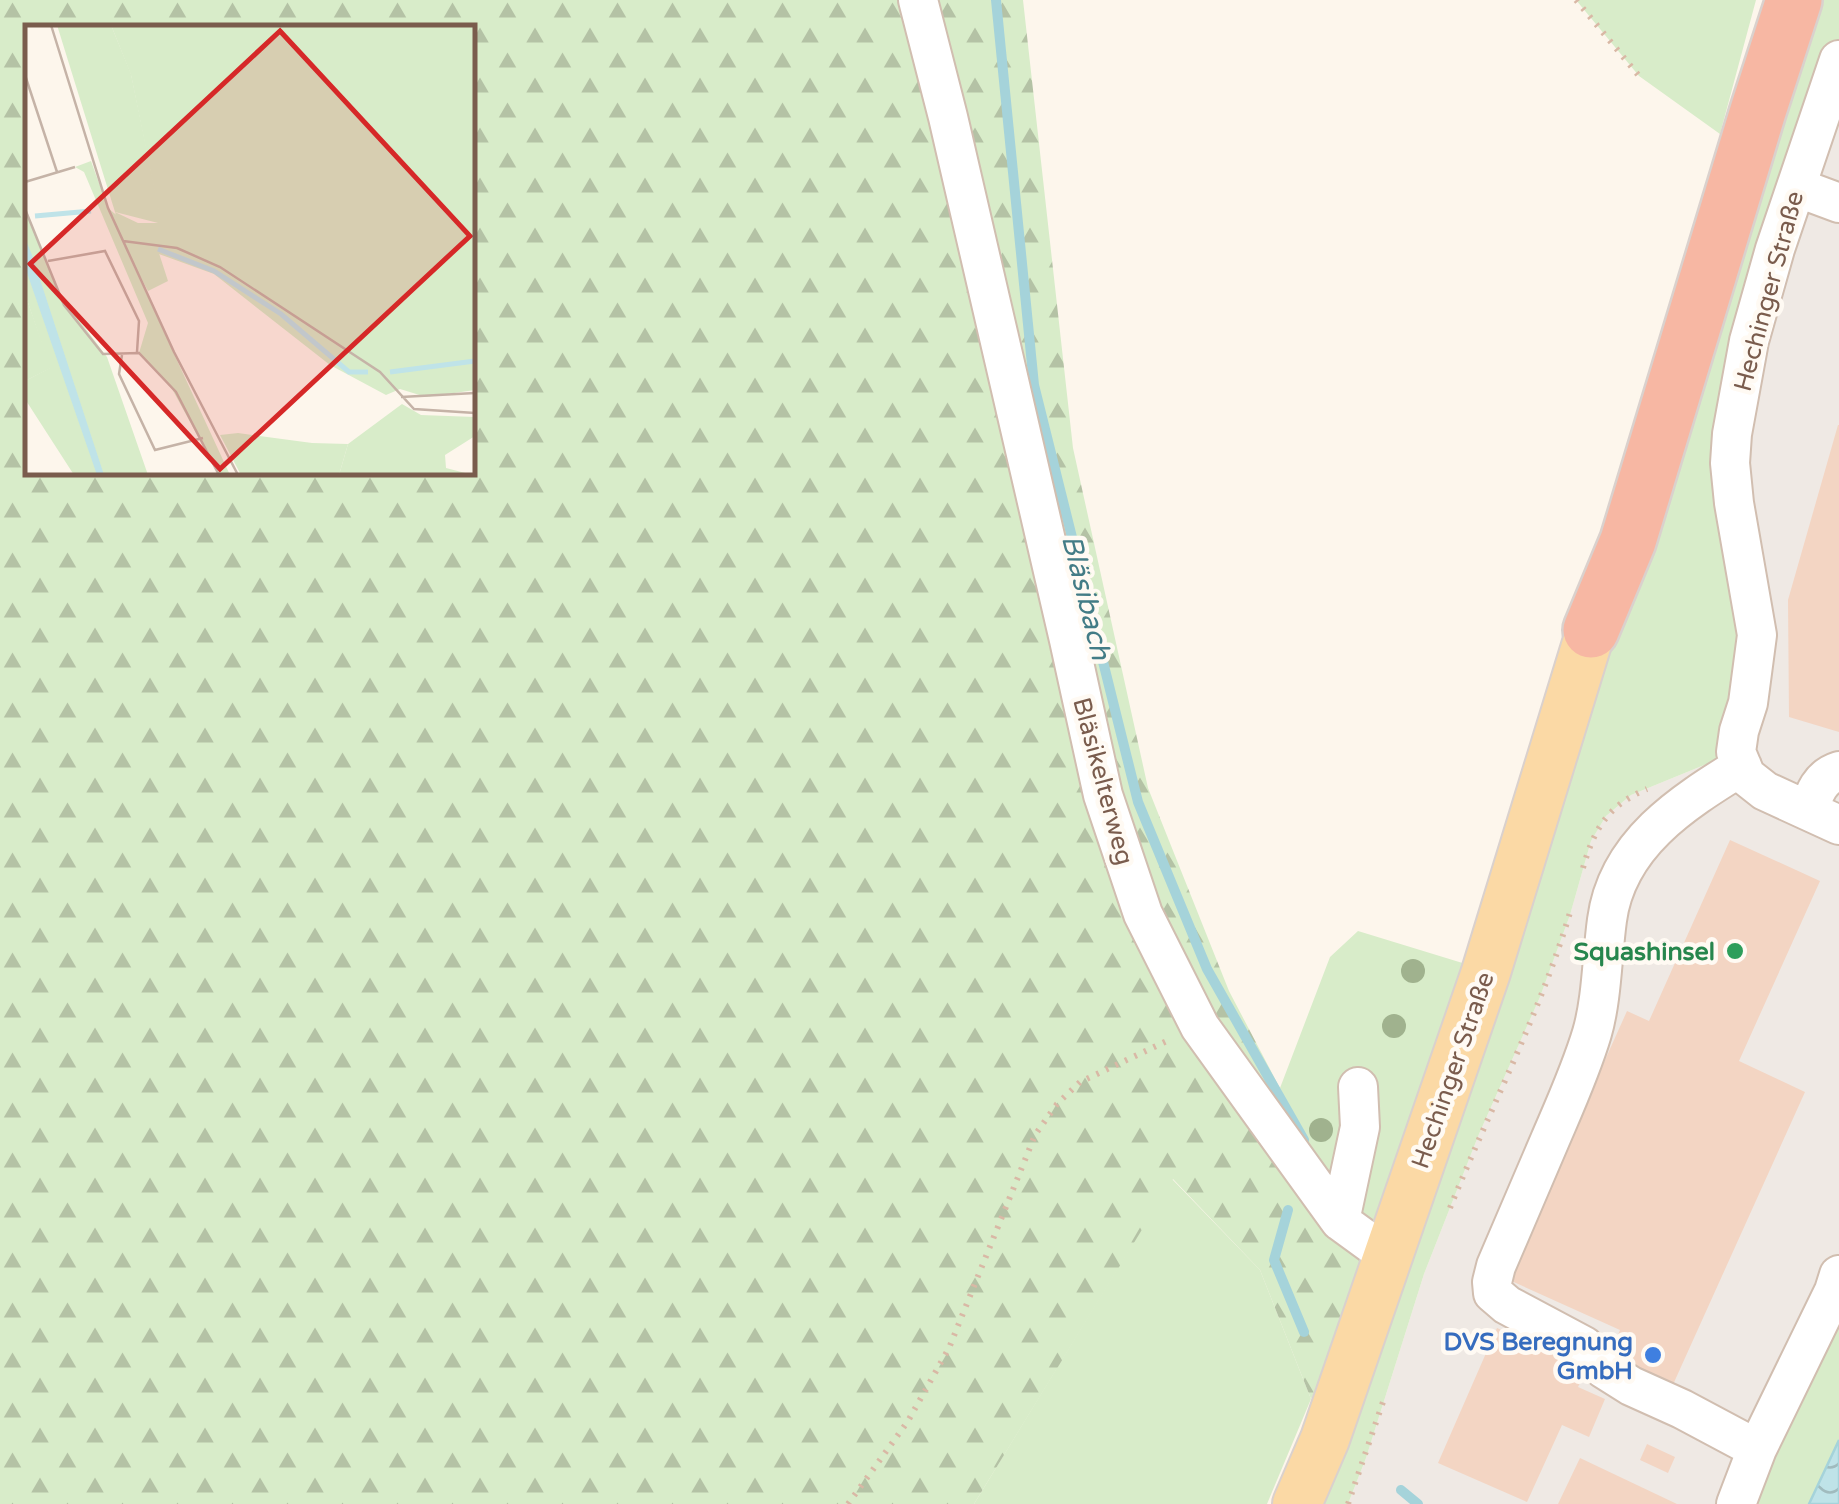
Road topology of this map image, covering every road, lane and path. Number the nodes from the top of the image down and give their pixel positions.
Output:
1 (918, 0) edge
2 (1576, 0) edge
3 (1768, 0) edge
4 (1794, 0) edge
5 (1839, 60) edge
6 (1638, 76) dead end
7 (1796, 187) junction
8 (1839, 203) edge
9 (1592, 630) junction
10 (1742, 766) junction
11 (1839, 771) edge
12 (1648, 788) dead end
13 (1824, 818) edge
14 (1580, 878) dead end
15 (1575, 897) dead end
16 (1200, 1026) junction
17 (1358, 1087) dead end
18 (1340, 1221) junction
19 (1445, 1222) dead end
20 (1388, 1256) junction
21 (1839, 1275) edge
22 (1757, 1449) junction
23 (848, 1504) edge
24 (1298, 1504) edge
25 (1736, 1504) edge

1 - 16 street, Bläsikelterweg
2 - 6 path
3 - 9 highway
4 - 9 highway
5 - 7 street, Hechinger Straße
7 - 8 street
7 - 10 street, Hechinger Straße
9 - 20 main road, Hechinger Straße
10 - 13 street
10 - 22 street
11 - 13 street
12 - 14 path
15 - 19 path
16 - 18 street, Bläsikelterweg
16 - 23 path
17 - 18 street
18 - 20 street, Bläsikelterweg
20 - 24 main road, Hechinger Straße
21 - 22 street
22 - 25 street

